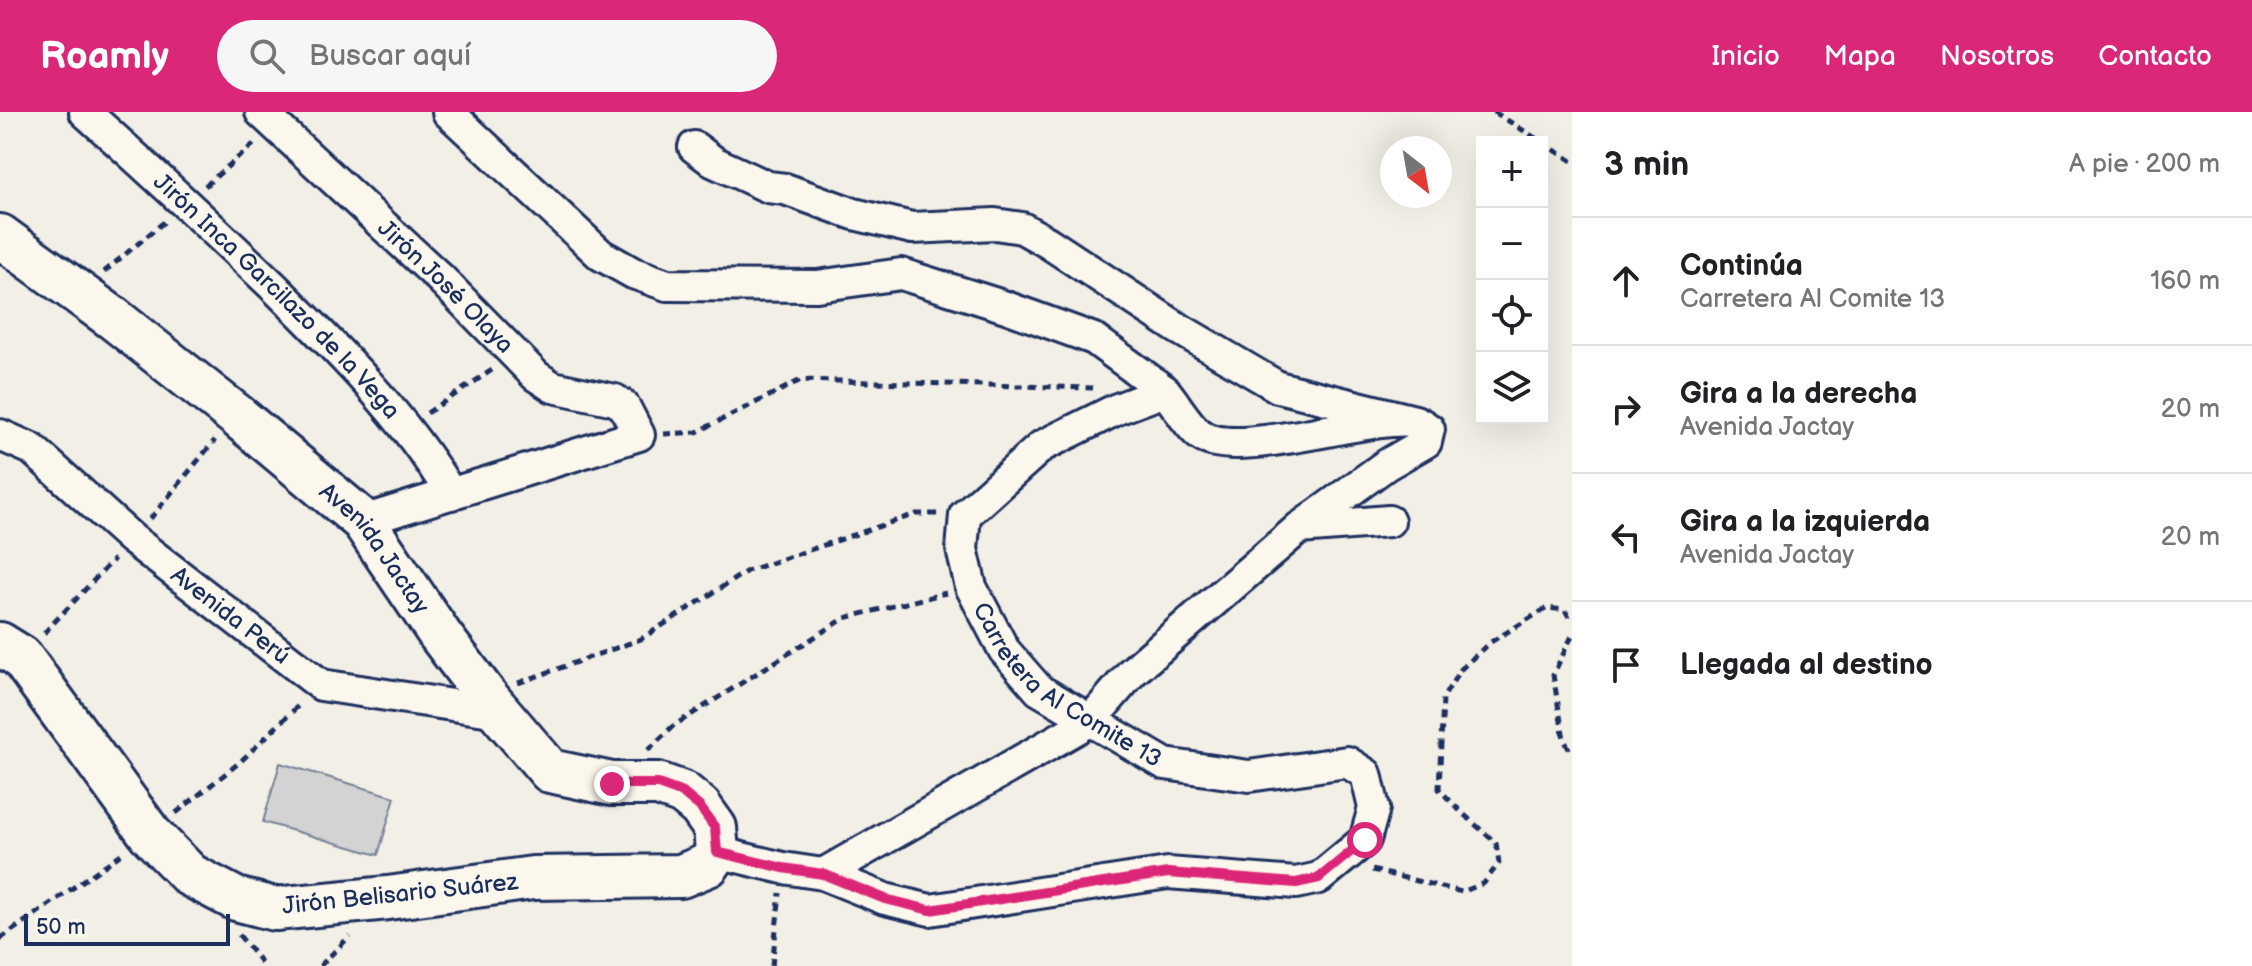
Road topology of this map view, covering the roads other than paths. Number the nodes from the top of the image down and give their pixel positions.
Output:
1 (85, 112) edge
2 (261, 112) edge
3 (448, 112) edge
4 (694, 147) dead end
5 (0, 236) edge
6 (1165, 391) junction
7 (1415, 421) junction
8 (0, 435) edge
9 (451, 494) junction
10 (363, 521) junction
11 (1389, 521) dead end
12 (1299, 528) junction
13 (11, 650) edge
14 (492, 703) junction
15 (1090, 721) junction
16 (717, 852) junction
17 (823, 874) junction

1 - 9 street, Jirón Inca Garcilazo de la Vega
2 - 9 street, Jirón José Olaya
3 - 6 street
4 - 7 street
5 - 10 street, Avenida Jactay
6 - 7 street
6 - 15 street, Carretera Al Comite 13
7 - 12 street
8 - 14 street, Avenida Perú
9 - 10 street
10 - 14 street, Avenida Jactay
11 - 12 street
12 - 15 street
13 - 16 street, Jirón Belisario Suárez
14 - 16 street, Avenida Jactay
15 - 17 street
15 - 17 street, Carretera Al Comite 13
16 - 17 street, Carretera Al Comite 13

